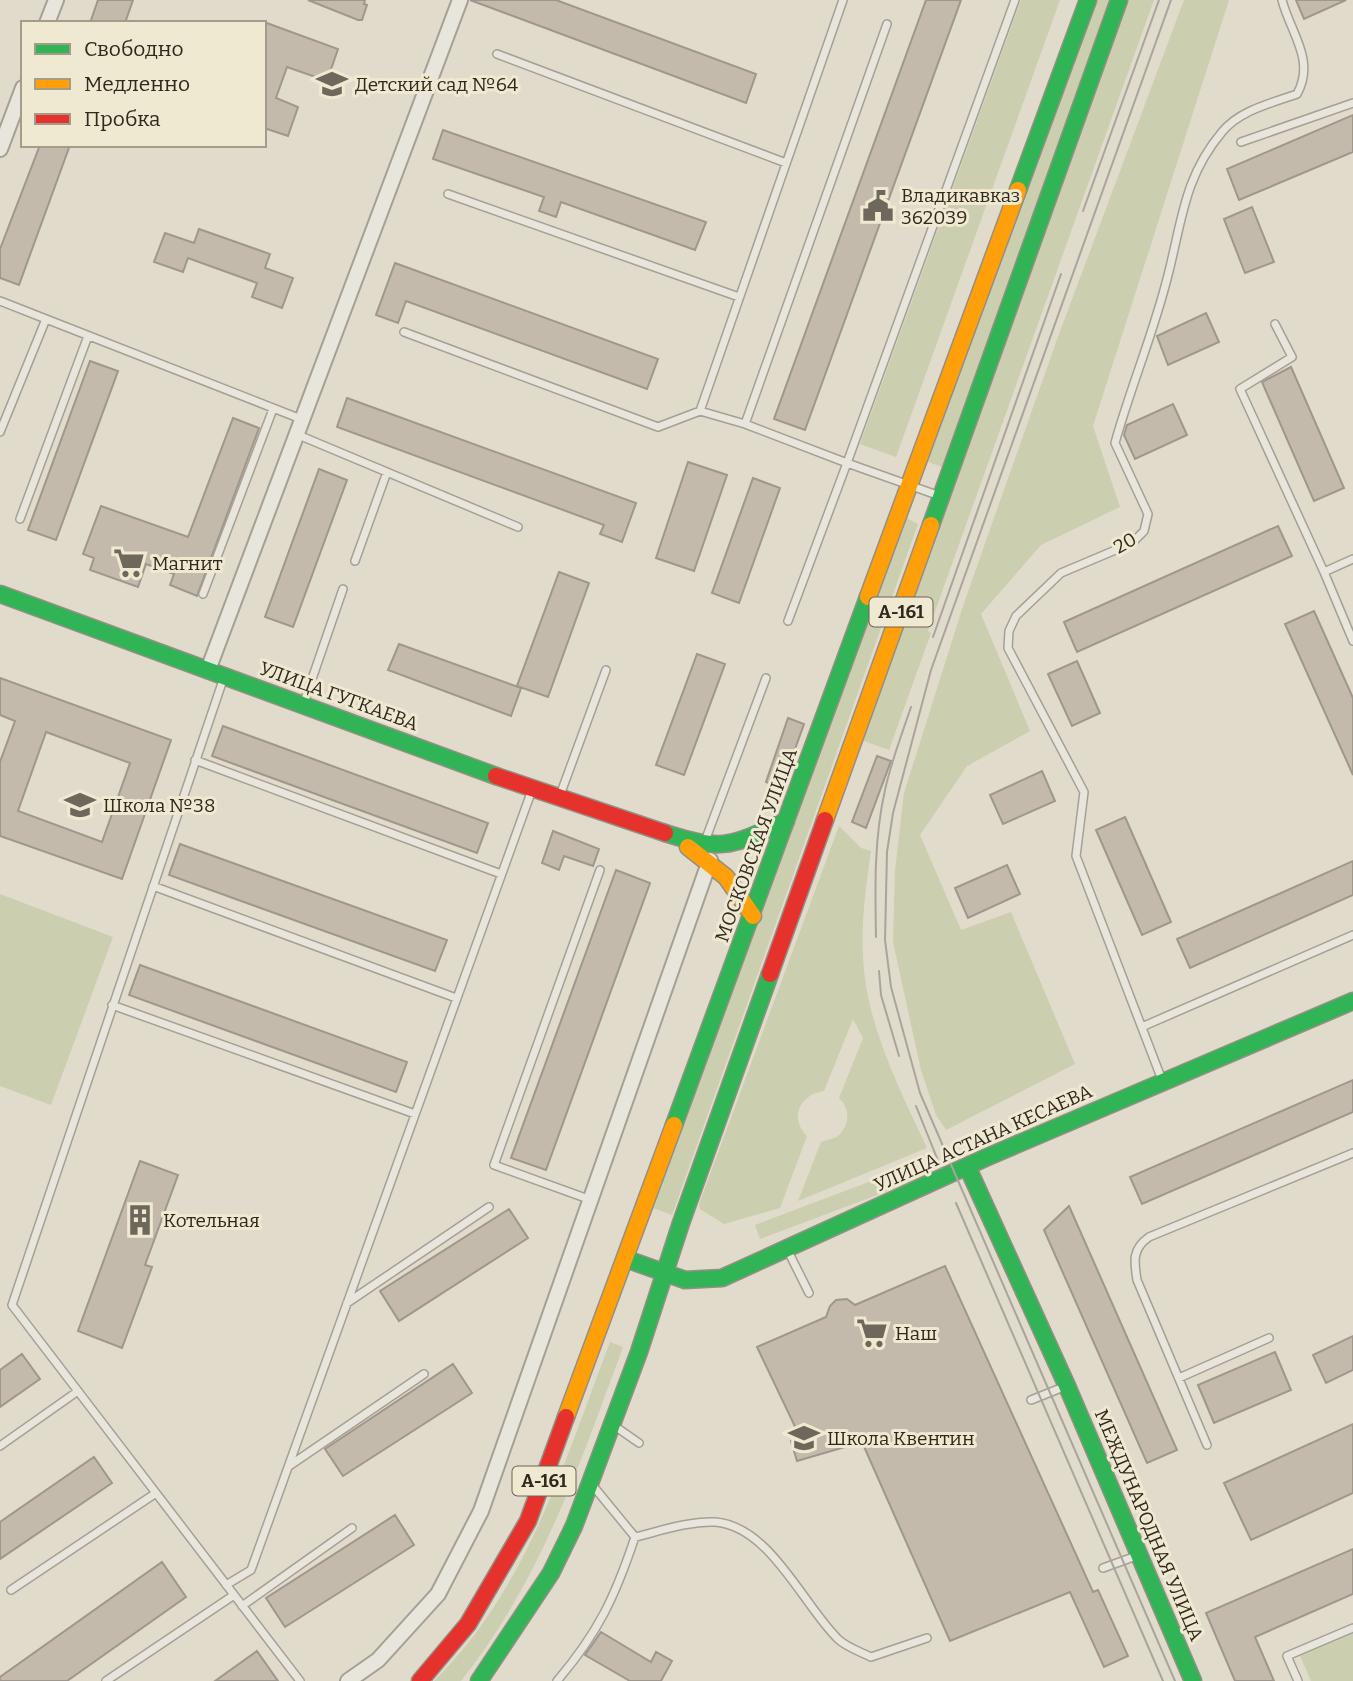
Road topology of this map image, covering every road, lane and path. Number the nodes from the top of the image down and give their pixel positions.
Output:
1 (56, 0) edge
2 (460, 0) edge
3 (843, 0) edge
4 (1015, 0) edge
5 (1088, 0) edge
6 (1119, 0) edge
7 (1282, 0) edge
8 (48, 21) edge
9 (887, 24) dead end
10 (497, 54) dead end
11 (21, 93) edge
12 (1353, 103) edge
13 (1241, 142) dead end
14 (0, 149) edge
15 (786, 163) junction
16 (448, 194) dead end
17 (739, 297) junction
18 (0, 301) edge
19 (46, 319) junction
20 (1276, 324) dead end
21 (404, 332) dead end
22 (88, 336) junction
23 (274, 409) junction
24 (699, 411) junction
25 (301, 419) junction
26 (745, 424) junction
27 (0, 432) edge
28 (295, 434) junction
29 (847, 463) junction
30 (387, 472) junction
31 (910, 485) junction
32 (941, 496) junction
33 (20, 519) dead end
34 (518, 527) dead end
35 (1353, 559) edge
36 (355, 561) dead end
37 (1324, 572) junction
38 (343, 589) dead end
39 (0, 594) edge
40 (203, 594) dead end
41 (788, 621) dead end
42 (1353, 640) edge
43 (606, 670) dead end
44 (216, 673) junction
45 (766, 678) dead end
46 (303, 705) junction
47 (195, 760) junction
48 (532, 789) junction
49 (559, 799) junction
50 (786, 821) junction
51 (707, 853) junction
52 (600, 870) dead end
53 (501, 874) junction
54 (152, 886) junction
55 (753, 916) junction
56 (1353, 935) edge
57 (456, 998) junction
58 (1353, 1001) edge
59 (112, 1006) junction
60 (1143, 1026) junction
61 (1163, 1082) junction
62 (415, 1114) junction
63 (1353, 1153) edge
64 (967, 1166) junction
65 (592, 1200) junction
66 (489, 1208) dead end
67 (787, 1248) junction
68 (626, 1259) junction
69 (665, 1272) junction
70 (809, 1293) dead end
71 (347, 1303) junction
72 (1269, 1338) dead end
73 (424, 1374) dead end
74 (1179, 1378) junction
75 (1067, 1386) junction
76 (78, 1391) junction
77 (1031, 1400) dead end
78 (612, 1425) junction
79 (639, 1443) dead end
80 (1207, 1445) dead end
81 (0, 1446) edge
82 (288, 1466) junction
83 (592, 1483) junction
84 (156, 1493) junction
85 (352, 1528) dead end
86 (635, 1537) junction
87 (1140, 1555) junction
88 (1103, 1567) dead end
89 (226, 1585) junction
90 (11, 1590) dead end
91 (234, 1595) junction
92 (242, 1606) junction
93 (1353, 1628) edge
94 (927, 1638) dead end
95 (106, 1681) edge
96 (299, 1681) edge
97 (348, 1681) edge
98 (420, 1681) edge
99 (479, 1681) edge
100 (557, 1681) edge
101 (1192, 1681) edge
102 (1298, 1681) edge

1 - 8 street
2 - 25 street
3 - 15 lane
4 - 29 lane
5 - 31 main road, МОСКОВСКАЯ УЛИЦА / А-161
6 - 32 main road, А-161
7 - 60 lane, 20
9 - 26 lane
10 - 15 lane
11 - 14 street
12 - 13 lane
15 - 17 lane
16 - 17 lane
17 - 24 lane
18 - 19 lane
19 - 22 lane
19 - 27 lane
20 - 37 lane
21 - 24 lane
22 - 23 lane
22 - 33 lane
23 - 25 lane
23 - 40 lane
24 - 26 lane
25 - 28 street
26 - 29 lane
28 - 30 lane
28 - 44 street
29 - 31 lane
29 - 41 lane
30 - 34 lane
30 - 36 lane
31 - 32 lane
31 - 50 main road, МОСКОВСКАЯ УЛИЦА / А-161
32 - 69 main road, А-161
35 - 37 lane
37 - 42 lane
38 - 46 lane
39 - 44 main road, УЛИЦА ГУГКАЕВА
43 - 49 lane
44 - 46 main road, УЛИЦА ГУГКАЕВА
44 - 47 lane
45 - 51 lane
46 - 48 main road, УЛИЦА ГУГКАЕВА
47 - 53 lane
47 - 54 lane
48 - 49 main road, УЛИЦА ГУГКАЕВА
48 - 53 lane
49 - 51 main road, УЛИЦА ГУГКАЕВА
50 - 51 main road
50 - 55 main road, МОСКОВСКАЯ УЛИЦА / А-161
51 - 55 main road, УЛИЦА ГУГКАЕВА
51 - 65 street
52 - 65 lane
53 - 57 lane
54 - 57 lane
54 - 59 lane
55 - 68 main road, МОСКОВСКАЯ УЛИЦА / А-161
56 - 60 lane
57 - 62 lane
58 - 61 main road, УЛИЦА АСТАНА КЕСАЕВА
59 - 62 lane
59 - 76 lane
60 - 61 lane, 20
61 - 64 main road, УЛИЦА АСТАНА КЕСАЕВА
62 - 71 lane
63 - 74 lane
64 - 67 main road, УЛИЦА АСТАНА КЕСАЕВА
64 - 75 main road, МЕЖДУНАРОДНАЯ УЛИЦА
65 - 97 street
66 - 71 lane
67 - 69 main road, УЛИЦА АСТАНА КЕСАЕВА
67 - 70 lane
68 - 69 main road, УЛИЦА АСТАНА КЕСАЕВА
68 - 98 main road, МОСКОВСКАЯ УЛИЦА / А-161
69 - 78 main road, А-161
71 - 82 lane
72 - 74 lane
73 - 82 lane
74 - 80 lane
75 - 77 lane
75 - 87 main road, МЕЖДУНАРОДНАЯ УЛИЦА
76 - 81 lane
76 - 84 lane
78 - 79 lane
78 - 83 main road, А-161
82 - 89 lane
83 - 86 lane
83 - 99 main road, А-161
84 - 89 lane
84 - 90 lane
85 - 92 lane
86 - 94 lane
86 - 100 lane
87 - 88 lane
87 - 101 main road, МЕЖДУНАРОДНАЯ УЛИЦА
89 - 91 lane
91 - 92 lane
91 - 95 lane
92 - 96 lane
93 - 102 lane

